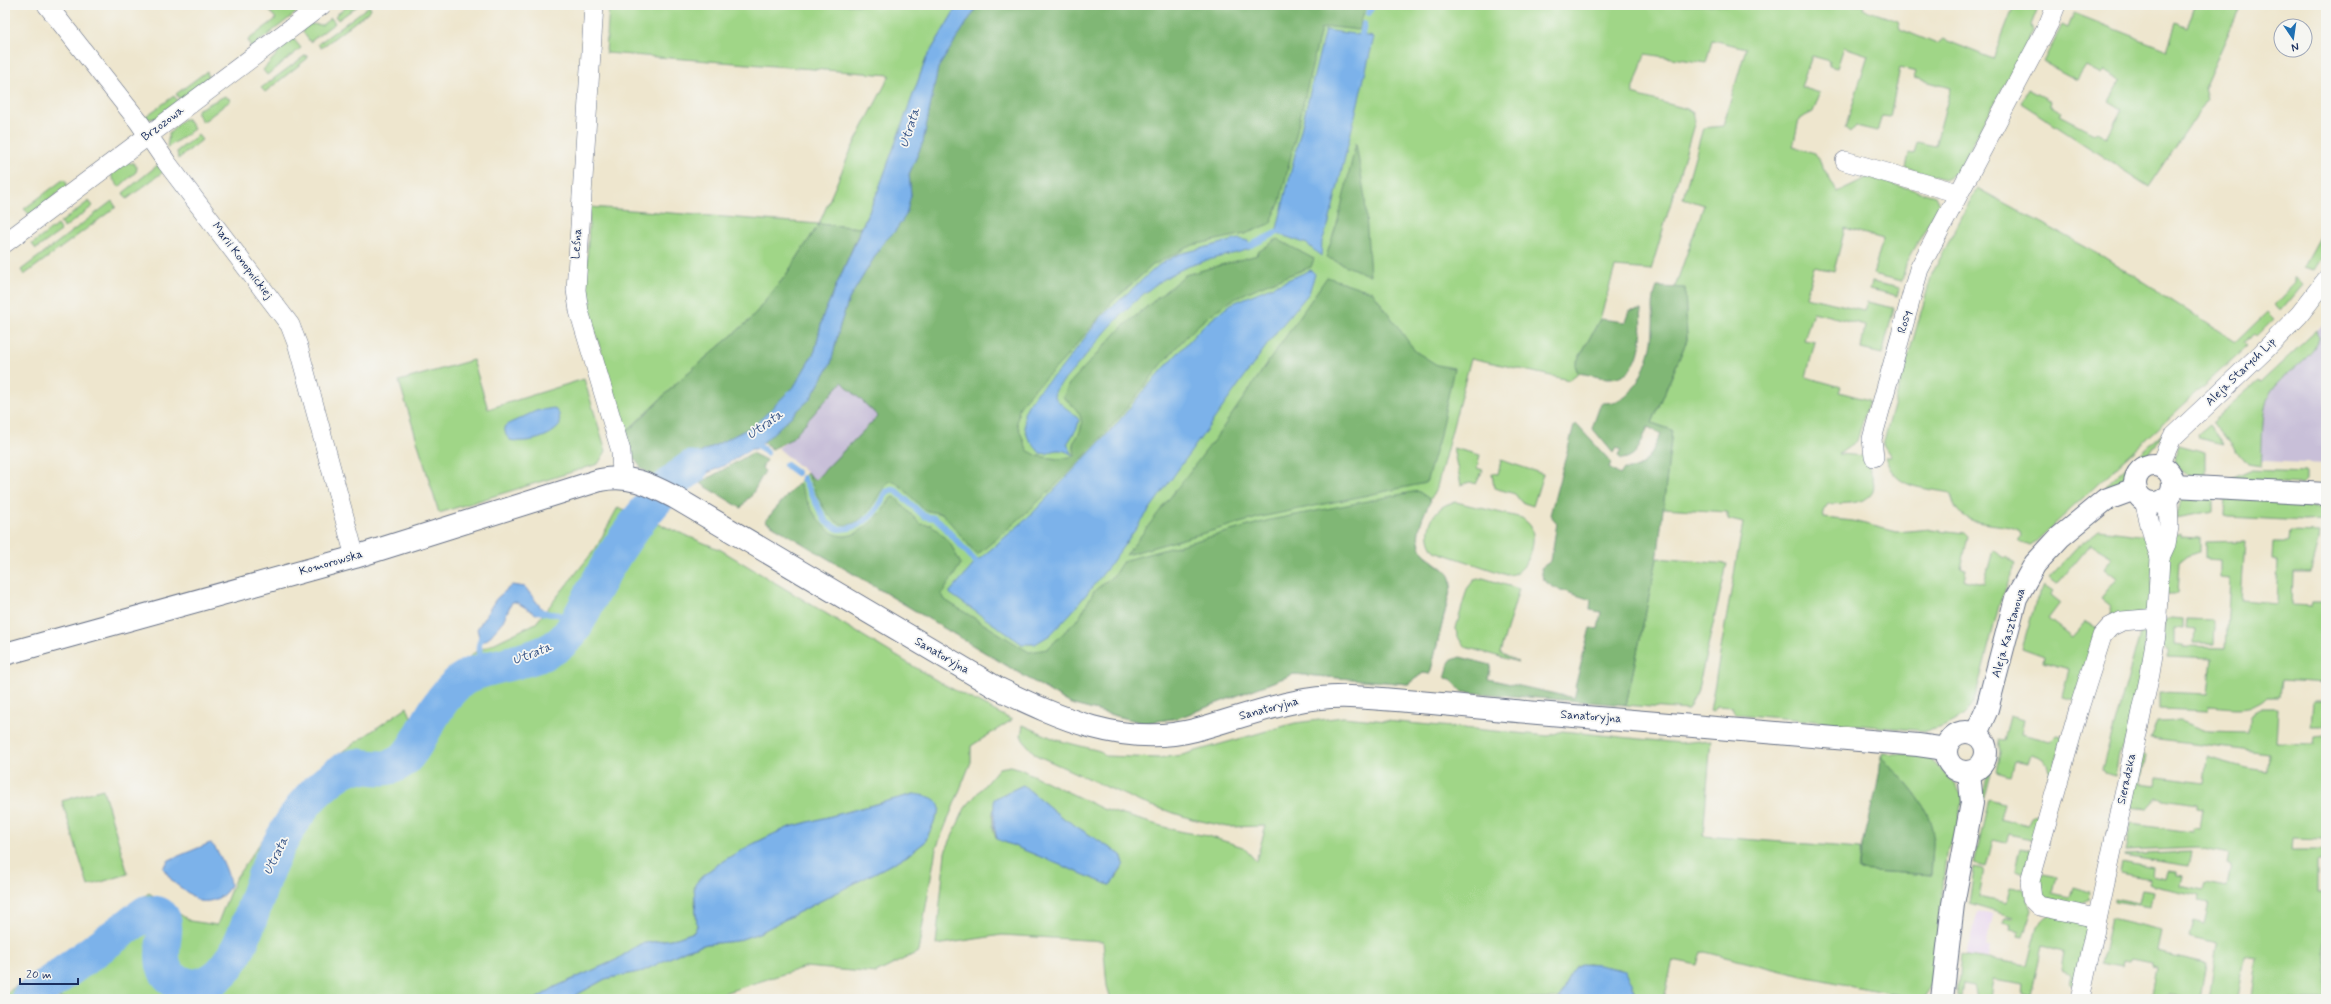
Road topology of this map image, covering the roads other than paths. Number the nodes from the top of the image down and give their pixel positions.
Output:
1 (47, 5) edge
2 (322, 5) edge
3 (594, 5) edge
4 (2056, 5) edge
5 (148, 136) junction
6 (1845, 161) dead end
7 (1958, 193) junction
8 (5, 243) edge
9 (2326, 280) edge
10 (1874, 456) dead end
11 (2160, 465) junction
12 (622, 477) junction
13 (655, 487) joint
14 (2171, 492) junction
15 (2139, 494) junction
16 (2326, 494) edge
17 (355, 557) junction
18 (2160, 557) junction
19 (2158, 618) junction
20 (5, 654) edge
21 (1976, 734) junction
22 (1946, 749) junction
23 (1969, 772) junction
24 (2097, 918) junction
25 (1942, 999) edge
26 (2080, 999) edge

1 - 5 street, Marii Konopnickiej
2 - 5 street, Brzozowa
3 - 12 street, Leśna
4 - 7 street, Rosy
5 - 8 street, Brzozowa
5 - 17 street, Marii Konopnickiej
6 - 7 street
7 - 10 street, Rosy
9 - 11 street, Aleja Starych Lip
11 - 14 street
11 - 15 street
12 - 13 street, Komorowska
12 - 17 street, Komorowska
13 - 22 street, Sanatoryjna
14 - 15 street
14 - 16 street
14 - 18 street, Sieradzka
15 - 18 street, Sieradzka
15 - 21 street, Aleja Kasztanowa
17 - 20 street, Komorowska
18 - 19 street, Sieradzka
19 - 24 street, Sieradzka
19 - 24 street
21 - 22 street
21 - 23 street
22 - 23 street
23 - 25 street
24 - 26 street, Sieradzka

